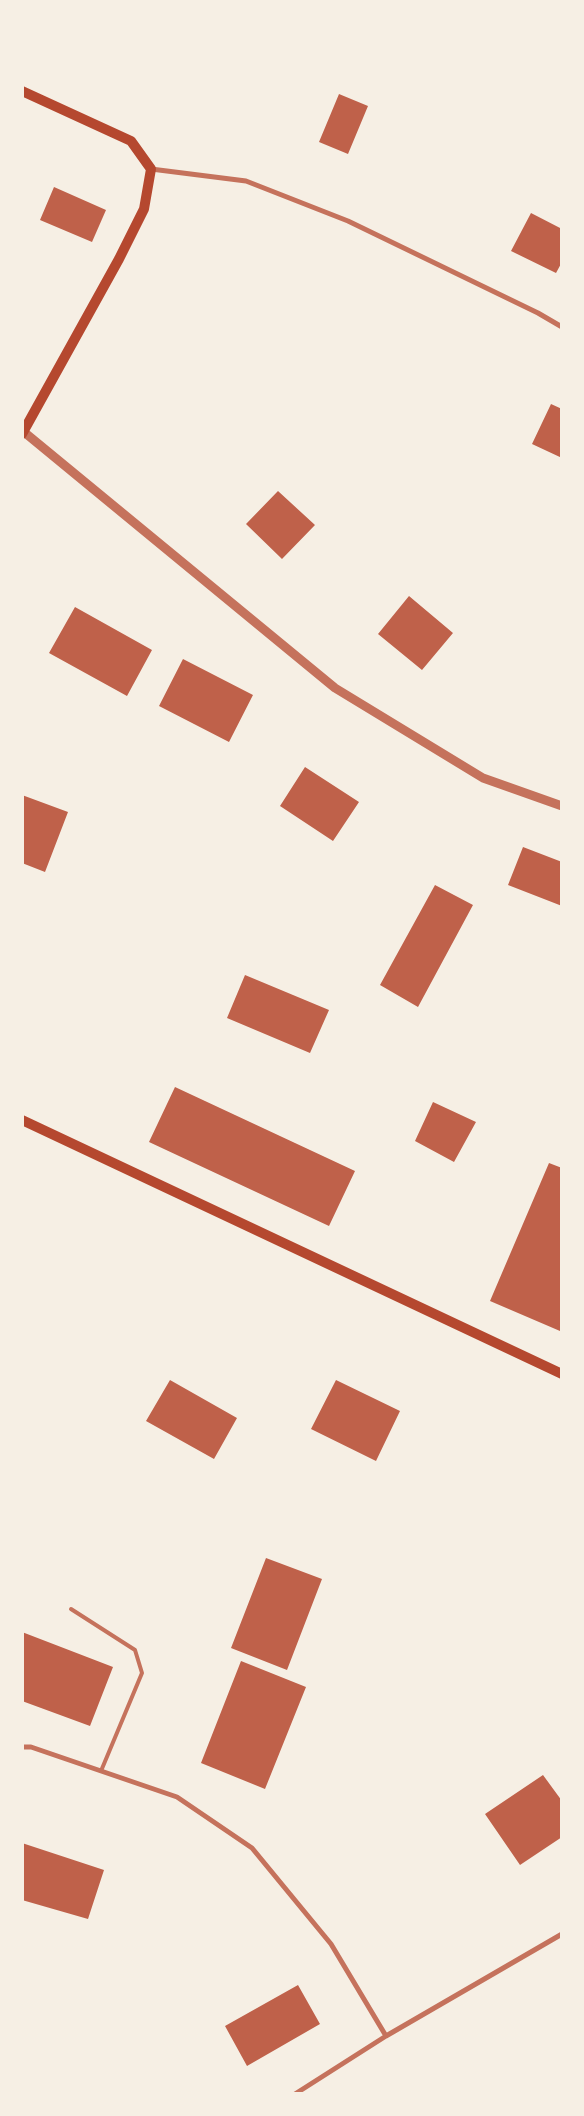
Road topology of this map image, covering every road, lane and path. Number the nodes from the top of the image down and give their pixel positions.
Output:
1 (22, 91) edge
2 (151, 169) junction
3 (562, 327) edge
4 (23, 433) edge
5 (562, 806) edge
6 (22, 1120) edge
7 (562, 1374) edge
8 (71, 1609) dead end
9 (22, 1747) edge
10 (101, 1771) junction
11 (562, 1934) edge
12 (386, 2036) junction
13 (295, 2094) edge

1 - 2 main road
2 - 3 street
2 - 4 main road
4 - 5 street
6 - 7 main road
8 - 10 lane
9 - 10 street
10 - 12 street
11 - 12 street
12 - 13 street

